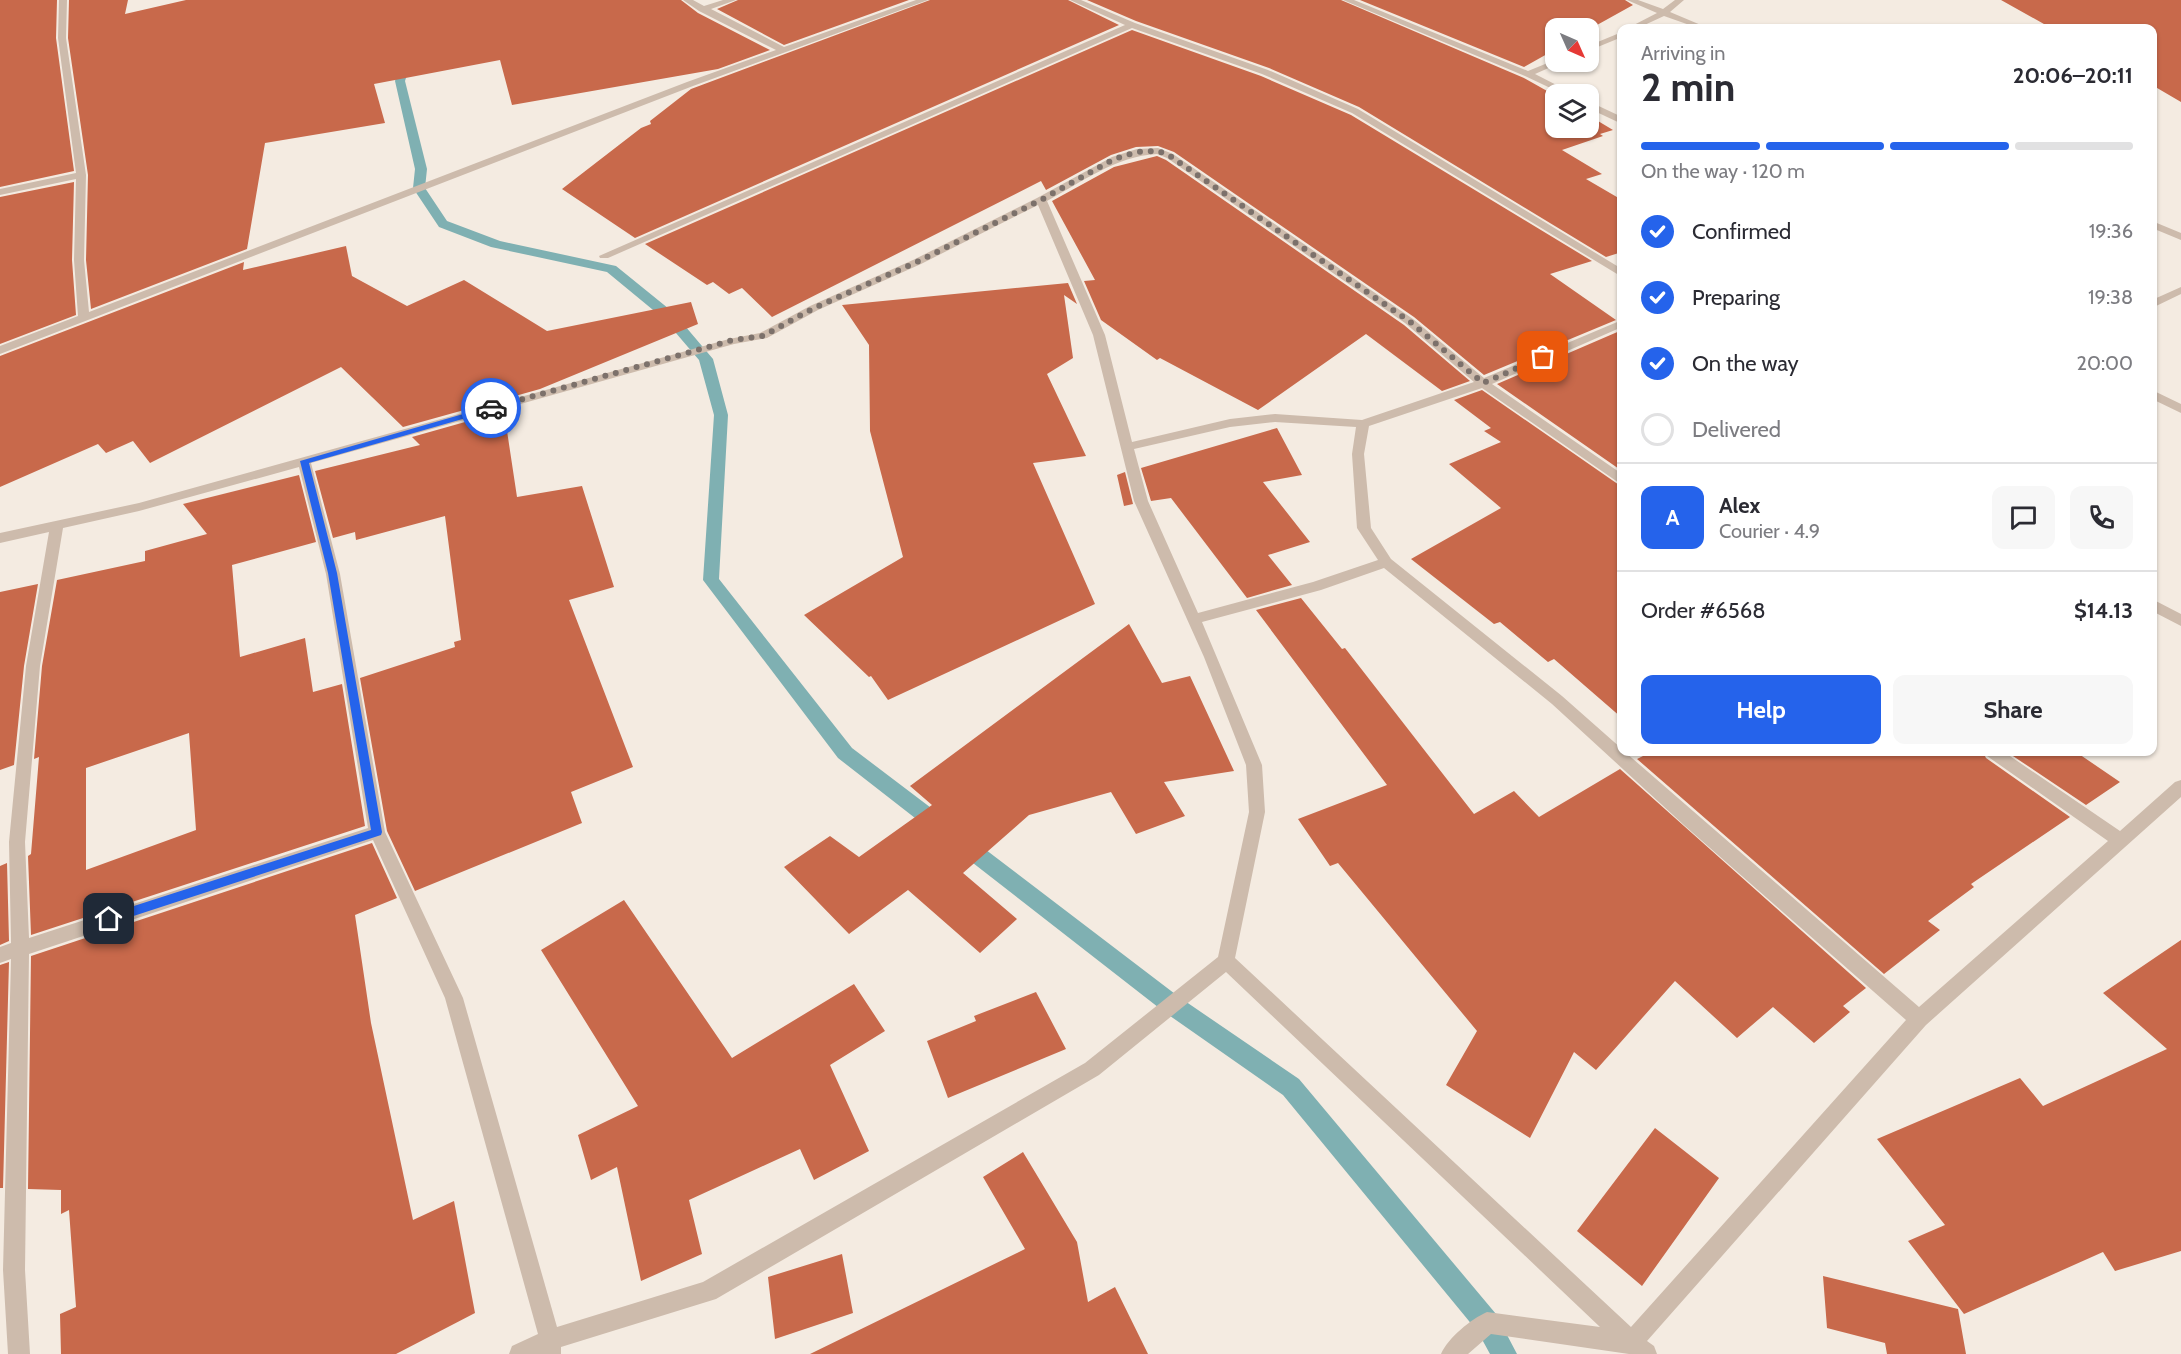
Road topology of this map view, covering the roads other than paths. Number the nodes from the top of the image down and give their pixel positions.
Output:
1 (63, 0) edge
2 (687, 0) edge
3 (732, 0) edge
4 (924, 0) edge
5 (1074, 0) edge
6 (1347, 0) edge
7 (1631, 0) edge
8 (1680, 0) edge
9 (702, 9) junction
10 (1665, 12) junction
11 (1640, 24) edge
12 (1694, 24) edge
13 (1132, 25) junction
14 (1617, 36) edge
15 (1599, 44) edge
16 (783, 50) junction
17 (1545, 67) edge
18 (1528, 74) junction
19 (1548, 84) edge
20 (1599, 110) edge
21 (1617, 118) edge
22 (81, 175) junction
23 (0, 192) edge
24 (1041, 200) junction
25 (2157, 226) edge
26 (2181, 237) edge
27 (604, 256) dead end
28 (1617, 271) edge
29 (2181, 290) edge
30 (2157, 302) edge
31 (84, 317) junction
32 (1617, 324) edge
33 (0, 350) edge
34 (1483, 383) junction
35 (2157, 397) edge
36 (2181, 409) edge
37 (1363, 424) junction
38 (1127, 447) junction
39 (304, 461) junction
40 (1617, 477) edge
41 (57, 525) junction
42 (0, 538) edge
43 (1386, 562) junction
44 (2157, 607) edge
45 (1194, 619) junction
46 (2181, 621) edge
47 (1617, 754) edge
48 (1619, 756) edge
49 (1999, 756) edge
50 (2181, 788) edge
51 (377, 832) junction
52 (2120, 840) junction
53 (20, 948) junction
54 (0, 955) edge
55 (1226, 960) junction
56 (1919, 1019) junction
57 (550, 1347) edge
58 (1639, 1348) edge
59 (19, 1354) edge
60 (520, 1354) edge
61 (1452, 1354) edge

1 - 22 street
2 - 9 street
3 - 9 street
4 - 16 street
5 - 13 street
6 - 18 street
7 - 10 street
8 - 10 street
9 - 16 street
10 - 11 street
10 - 12 street
13 - 27 street
13 - 28 street
14 - 15 street
16 - 31 street
17 - 18 street
18 - 19 street
20 - 21 street
22 - 23 street
22 - 31 street
24 - 34 street
24 - 38 street
24 - 39 street
25 - 26 street
29 - 30 street
31 - 33 street
32 - 34 street
34 - 37 street
34 - 40 street
35 - 36 street
37 - 38 street
37 - 43 street
38 - 45 street
39 - 41 street
39 - 51 street
41 - 42 street
41 - 53 street
43 - 45 street
43 - 47 street
44 - 46 street
45 - 55 street
48 - 56 street
49 - 52 street
50 - 52 street
51 - 53 street
51 - 57 street
52 - 56 street
53 - 54 street
53 - 59 street
55 - 57 street
55 - 58 street
56 - 58 street
57 - 60 street
58 - 61 street

